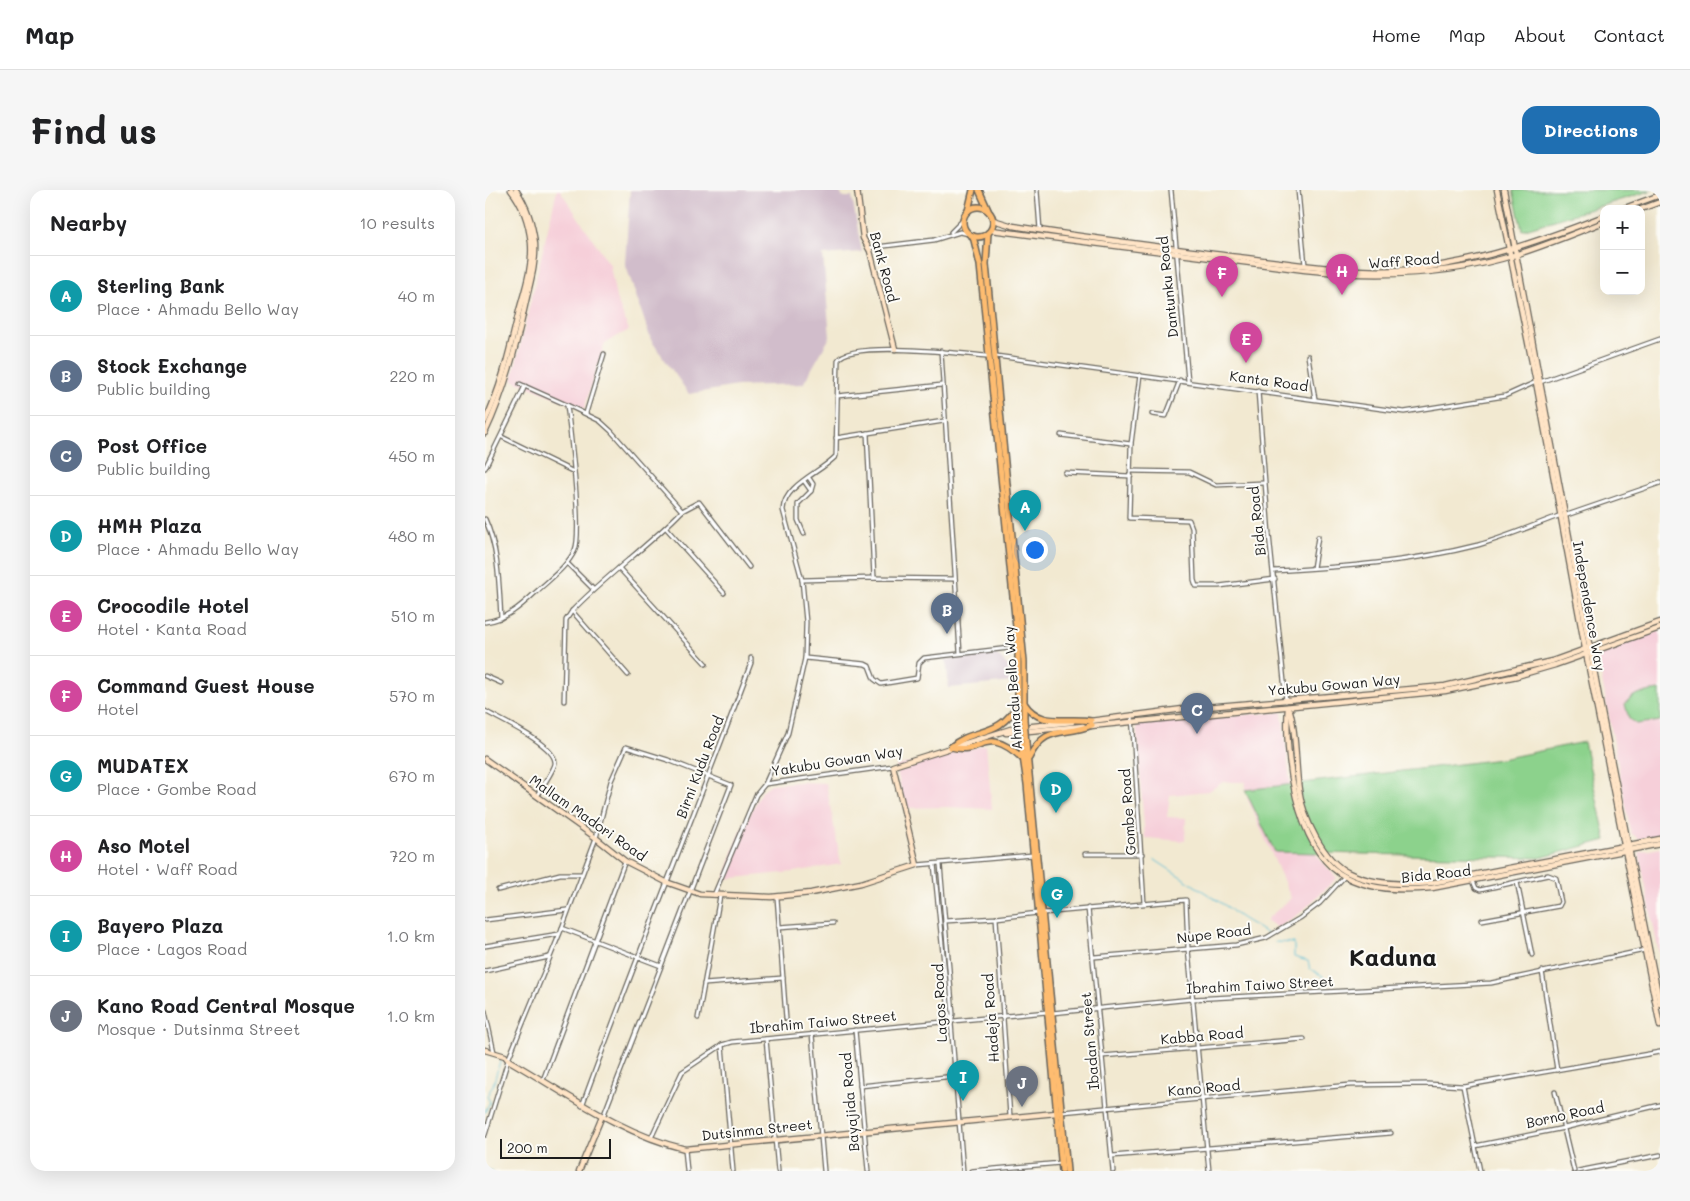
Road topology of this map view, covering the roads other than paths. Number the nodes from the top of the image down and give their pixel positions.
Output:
1 (511, 190) edge
2 (517, 190) edge
3 (857, 190) edge
4 (973, 190) edge
5 (979, 190) edge
6 (1037, 190) edge
7 (1171, 190) edge
8 (1298, 190) edge
9 (1497, 190) edge
10 (1504, 190) edge
11 (1660, 195) edge
12 (1660, 202) edge
13 (1633, 205) edge
14 (1645, 208) edge
15 (988, 210) junction
16 (968, 211) junction
17 (1600, 217) edge
18 (963, 220) junction
19 (993, 220) junction
20 (1600, 223) edge
21 (1040, 230) junction
22 (990, 232) junction
23 (947, 235) junction
24 (971, 235) junction
25 (1506, 239) junction
26 (1513, 240) junction
27 (1525, 245) junction
28 (868, 248) junction
29 (1515, 248) junction
30 (1507, 249) junction
31 (1175, 251) junction
32 (1526, 251) junction
33 (1498, 252) junction
34 (1516, 255) junction
35 (1509, 257) junction
36 (1500, 259) junction
37 (1517, 261) junction
38 (1511, 263) junction
39 (1305, 265) junction
40 (1346, 272) junction
41 (1660, 339) edge
42 (895, 349) junction
43 (941, 351) junction
44 (604, 354) dead end
45 (988, 356) junction
46 (996, 356) junction
47 (1308, 356) dead end
48 (1140, 375) junction
49 (1180, 380) junction
50 (1188, 382) junction
51 (1538, 382) junction
52 (520, 384) dead end
53 (942, 385) junction
54 (525, 386) junction
55 (1259, 391) junction
56 (837, 396) junction
57 (1315, 399) junction
58 (567, 405) junction
59 (585, 413) junction
60 (1152, 414) dead end
61 (485, 421) edge
62 (944, 421) junction
63 (867, 433) junction
64 (485, 434) edge
65 (1061, 435) dead end
66 (502, 436) junction
67 (836, 438) junction
68 (1131, 444) junction
69 (485, 468) edge
70 (1131, 471) junction
71 (574, 472) junction
72 (1065, 473) dead end
73 (1131, 476) junction
74 (809, 478) junction
75 (805, 481) junction
76 (1264, 483) junction
77 (1660, 483) edge
78 (811, 491) junction
79 (682, 511) junction
80 (1564, 515) junction
81 (485, 518) edge
82 (666, 528) junction
83 (804, 534) dead end
84 (1317, 537) dead end
85 (567, 564) junction
86 (749, 566) dead end
87 (619, 568) junction
88 (1313, 568) junction
89 (1274, 571) junction
90 (874, 578) junction
91 (955, 579) junction
92 (1275, 579) junction
93 (802, 580) junction
94 (593, 589) junction
95 (724, 593) dead end
96 (572, 611) junction
97 (501, 618) junction
98 (485, 622) edge
99 (1660, 622) edge
100 (1660, 628) edge
101 (1589, 637) junction
102 (1583, 638) junction
103 (1601, 643) junction
104 (1591, 646) junction
105 (1018, 647) junction
106 (1585, 648) junction
107 (1599, 650) junction
108 (1576, 652) junction
109 (1593, 652) junction
110 (960, 653) junction
111 (1586, 655) junction
112 (751, 658) dead end
113 (805, 658) junction
114 (1577, 658) junction
115 (1594, 661) junction
116 (706, 664) dead end
117 (1588, 664) junction
118 (628, 675) dead end
119 (485, 676) edge
120 (501, 683) dead end
121 (1286, 700) junction
122 (564, 701) dead end
123 (1021, 702) junction
124 (1288, 707) junction
125 (485, 710) edge
126 (1133, 718) junction
127 (1092, 723) junction
128 (951, 747) junction
129 (485, 759) edge
130 (1026, 759) junction
131 (893, 766) junction
132 (709, 778) junction
133 (765, 784) junction
134 (537, 796) junction
135 (596, 838) junction
136 (1660, 839) edge
137 (1660, 844) edge
138 (1627, 848) junction
139 (1085, 854) dead end
140 (1142, 854) junction
141 (1033, 855) junction
142 (625, 861) junction
143 (934, 864) junction
144 (940, 864) junction
145 (917, 865) junction
146 (581, 874) junction
147 (1345, 876) junction
148 (1473, 881) junction
149 (666, 882) junction
150 (1517, 882) junction
151 (1422, 886) junction
152 (498, 890) dead end
153 (691, 891) junction
154 (713, 895) junction
155 (721, 896) junction
156 (777, 897) junction
157 (1144, 902) junction
158 (1088, 908) junction
159 (567, 910) junction
160 (1041, 913) junction
161 (1523, 913) junction
162 (996, 918) junction
163 (485, 920) edge
164 (1482, 920) dead end
165 (945, 921) junction
166 (833, 923) dead end
167 (779, 927) junction
168 (562, 928) junction
169 (559, 934) junction
170 (595, 940) junction
171 (485, 946) edge
172 (1188, 948) junction
173 (1645, 950) junction
174 (1532, 955) dead end
175 (637, 956) junction
176 (549, 957) junction
177 (1094, 957) junction
178 (661, 966) junction
179 (485, 971) edge
180 (1542, 971) junction
181 (783, 978) junction
182 (704, 984) junction
183 (1192, 999) junction
184 (1660, 1004) edge
185 (1098, 1008) junction
186 (485, 1011) edge
187 (1050, 1012) junction
188 (1001, 1017) junction
189 (698, 1018) dead end
190 (786, 1019) dead end
191 (951, 1020) junction
192 (1660, 1026) edge
193 (855, 1030) junction
194 (811, 1034) junction
195 (766, 1039) junction
196 (1304, 1039) dead end
197 (722, 1045) junction
198 (1196, 1048) junction
199 (485, 1050) edge
200 (494, 1052) junction
201 (1660, 1052) edge
202 (1102, 1056) junction
203 (508, 1060) junction
204 (1557, 1070) junction
205 (955, 1076) junction
206 (543, 1080) junction
207 (860, 1086) junction
208 (1463, 1086) junction
209 (1555, 1092) dead end
210 (1202, 1100) junction
211 (1660, 1105) edge
212 (582, 1106) junction
213 (1107, 1108) junction
214 (1059, 1113) junction
215 (1010, 1116) junction
216 (603, 1117) junction
217 (958, 1122) junction
218 (1564, 1128) junction
219 (865, 1130) junction
220 (1391, 1133) dead end
221 (485, 1135) edge
222 (821, 1135) junction
223 (651, 1138) junction
224 (775, 1140) junction
225 (730, 1144) junction
226 (1475, 1146) junction
227 (685, 1149) junction
228 (1208, 1149) junction
229 (1660, 1155) edge
230 (1112, 1156) junction
231 (1061, 1163) junction
232 (579, 1171) edge
233 (687, 1171) edge
234 (733, 1171) edge
235 (777, 1171) edge
236 (824, 1171) edge
237 (868, 1171) edge
238 (963, 1171) edge
239 (971, 1171) edge
240 (1062, 1171) edge
241 (1067, 1171) edge
242 (1113, 1171) edge
243 (1209, 1171) edge
244 (1480, 1171) edge
245 (1576, 1171) edge

1 - 61 street
2 - 64 street
3 - 28 street, Bank Road
4 - 16 main road
5 - 15 main road
6 - 21 street
7 - 31 street, Dantunku Road
8 - 39 street
9 - 25 street, Independence Way
10 - 26 street, Independence Way
11 - 13 street
12 - 14 street
15 - 16 main road
15 - 19 main road
16 - 18 main road
17 - 27 street, Waff Road
18 - 23 street
18 - 24 main road
19 - 21 street, Waff Road
19 - 22 main road
20 - 32 street, Waff Road
21 - 31 street, Waff Road
22 - 24 main road
22 - 31 street, Waff Road
22 - 46 main road, Ahmadu Bello Way
23 - 24 street
23 - 28 street
24 - 45 main road, Ahmadu Bello Way
25 - 30 street, Independence Way
25 - 33 street
26 - 27 street
26 - 29 street, Independence Way
27 - 29 street, Waff Road
28 - 42 street, Bank Road
29 - 30 street, Waff Road
29 - 34 street, Independence Way
30 - 33 street, Waff Road
30 - 35 street, Independence Way
31 - 39 street, Waff Road
31 - 40 street, Waff Road
31 - 50 street, Dantunku Road
32 - 34 street, Waff Road
32 - 37 street
33 - 40 street, Waff Road
34 - 35 street, Waff Road
34 - 37 street, Independence Way
35 - 36 street, Waff Road
35 - 38 street, Independence Way
36 - 38 street
36 - 40 street, Waff Road
37 - 51 street, Independence Way
38 - 51 street, Independence Way
39 - 40 street, Waff Road
41 - 51 street, Kanta Road
42 - 43 street
42 - 56 street
43 - 45 street
43 - 53 street
44 - 59 street
45 - 105 main road, Ahmadu Bello Way
46 - 48 street, Kanta Road
46 - 123 main road, Ahmadu Bello Way
47 - 57 street
48 - 49 street, Kanta Road
48 - 68 street
49 - 50 street, Kanta Road
49 - 60 street
50 - 55 street, Kanta Road
51 - 57 street, Kanta Road
51 - 80 street, Independence Way
52 - 54 street
53 - 56 street
53 - 62 street
54 - 58 street
54 - 66 street
55 - 57 street, Kanta Road
55 - 76 street, Bida Road
56 - 67 street
58 - 59 street
58 - 71 street
59 - 79 street
62 - 63 street
62 - 91 street
63 - 67 street
63 - 90 street
65 - 68 street
66 - 69 street
66 - 71 street
67 - 74 street
68 - 70 street
70 - 73 street
70 - 76 street
71 - 85 street
72 - 73 street
73 - 92 street
74 - 75 street
74 - 78 street
75 - 78 street
75 - 93 street
76 - 89 street, Bida Road
77 - 80 street
78 - 83 street
79 - 82 street
79 - 86 street
80 - 88 street
80 - 101 street, Independence Way
80 - 102 street, Independence Way
81 - 97 street
82 - 87 street
82 - 95 street
84 - 88 street
85 - 94 street
85 - 97 street
87 - 94 street
87 - 116 street
88 - 89 street
89 - 92 street, Bida Road
90 - 91 street
90 - 93 street
91 - 110 street
92 - 121 street, Bida Road
93 - 113 street
94 - 96 street
96 - 118 street
96 - 122 street
97 - 98 street
99 - 103 street, Yakubu Gowan Way
100 - 107 street, Yakubu Gowan Way
101 - 103 street
101 - 104 street, Independence Way
102 - 106 street, Independence Way
102 - 108 street
103 - 104 street, Yakubu Gowan Way
104 - 106 street, Yakubu Gowan Way
104 - 109 street, Independence Way
105 - 110 street
105 - 123 main road, Ahmadu Bello Way
106 - 108 street, Yakubu Gowan Way
106 - 111 street, Independence Way
107 - 109 street, Yakubu Gowan Way
107 - 115 street
108 - 121 street, Yakubu Gowan Way
109 - 111 street, Yakubu Gowan Way
109 - 115 street, Independence Way
110 - 113 street
111 - 114 street, Yakubu Gowan Way
111 - 117 street, Independence Way
112 - 132 street, Birni Kudu Road
113 - 133 street
114 - 117 street
114 - 124 street, Yakubu Gowan Way
115 - 138 street, Independence Way
117 - 138 street, Independence Way
119 - 120 street
121 - 124 street, Bida Road
121 - 126 street, Yakubu Gowan Way
123 - 127 main road
123 - 128 main road
123 - 130 main road, Ahmadu Bello Way, bridge
124 - 126 street, Yakubu Gowan Way
124 - 147 street, Bida Road
124 - 151 street, Bida Road
125 - 134 street
126 - 127 street, Yakubu Gowan Way
126 - 140 street, Gombe Road
127 - 128 street, Yakubu Gowan Way
127 - 130 main road
128 - 130 main road
128 - 131 street, Yakubu Gowan Way
129 - 134 street, Mallam Madori Road
130 - 141 main road, Ahmadu Bello Way
130 - 160 main road, Ahmadu Bello Way
131 - 133 street, Yakubu Gowan Way
131 - 145 street
132 - 135 street
132 - 149 street, Birni Kudu Road
132 - 153 street
133 - 154 street, Yakubu Gowan Way
134 - 135 street, Mallam Madori Road
135 - 142 street, Mallam Madori Road
135 - 146 street
136 - 138 street
137 - 138 street
138 - 148 street, Bida Road
138 - 151 street, Bida Road
138 - 173 street, Independence Way
138 - 184 street, Independence Way
139 - 140 street
140 - 157 street, Gombe Road
141 - 144 street
141 - 160 main road, Ahmadu Bello Way
142 - 149 street, Mallam Madori Road
142 - 170 street
143 - 144 street
143 - 145 street
143 - 191 street
144 - 165 street, Lagos Road
145 - 156 street, Mallam Madori Road
146 - 152 street
146 - 159 street
147 - 151 street, Bida Road
147 - 172 street, Nupe Road
148 - 150 street
148 - 151 street, Bida Road
149 - 153 street, Mallam Madori Road
149 - 175 street, Birni Kudu Road
150 - 161 street
150 - 161 street
153 - 154 street, Mallam Madori Road
153 - 178 street
154 - 155 street, Mallam Madori Road
155 - 156 street, Mallam Madori Road
155 - 182 street
156 - 167 street
157 - 158 street
157 - 172 street
158 - 160 street
158 - 177 street, Ibadan Street
159 - 163 street
159 - 168 street
160 - 162 street
160 - 187 main road, Ahmadu Bello Way
161 - 164 street
161 - 174 street
162 - 165 street
162 - 188 street, Hadeja Road
165 - 191 street, Lagos Road
166 - 167 street
167 - 181 street
168 - 169 street
168 - 170 street
169 - 171 street
169 - 176 street
170 - 175 street
170 - 206 street
172 - 177 street, Nupe Road
172 - 183 street
173 - 180 street, Ibrahim Taiwo Street
173 - 192 street, Independence Way
175 - 178 street
175 - 212 street, Birni Kudu Road
176 - 179 street
176 - 203 street
177 - 185 street, Ibadan Street
178 - 216 street
180 - 183 street, Ibrahim Taiwo Street
180 - 204 street
181 - 182 street
181 - 190 street
182 - 189 street
183 - 185 street, Ibrahim Taiwo Street
183 - 198 street
185 - 187 street, Ibrahim Taiwo Street
185 - 202 street, Ibadan Street
186 - 200 street
187 - 188 street, Ibrahim Taiwo Street
187 - 214 main road, Ahmadu Bello Way
188 - 191 street, Ibrahim Taiwo Street
188 - 215 street, Hadeja Road
191 - 193 street, Ibrahim Taiwo Street
191 - 205 street, Lagos Road
193 - 194 street, Ibrahim Taiwo Street
193 - 207 street, Bayajida Road
194 - 195 street, Ibrahim Taiwo Street
194 - 222 street
195 - 197 street, Ibrahim Taiwo Street
195 - 224 street
196 - 198 street, Kabba Road
197 - 223 street, Ibrahim Taiwo Street
197 - 225 street
198 - 202 street, Kabba Road
198 - 210 street
199 - 200 street, Dutsinma Street
200 - 203 street, Dutsinma Street
201 - 204 street, Kano Road
202 - 213 street, Ibadan Street
203 - 206 street, Dutsinma Street
203 - 221 street
204 - 208 street, Kano Road
205 - 207 street
205 - 217 street, Lagos Road
206 - 212 street, Dutsinma Street
207 - 219 street, Bayajida Road
208 - 210 street, Kano Road
208 - 226 street
209 - 218 street
210 - 213 street, Kano Road
210 - 228 street
211 - 218 street, Borno Road
212 - 216 street, Dutsinma Street
213 - 214 street, Kano Road
213 - 230 street, Ibadan Street
214 - 215 street, Dutsinma Street
214 - 231 main road, Ahmadu Bello Way
214 - 241 main road, Ahmadu Bello Way
215 - 217 street, Dutsinma Street
216 - 223 street, Dutsinma Street
216 - 232 street
217 - 219 street, Dutsinma Street
217 - 238 street, Lagos Road
218 - 226 street, Borno Road
218 - 245 street
219 - 222 street, Dutsinma Street
219 - 237 street, Bayajida Road
220 - 228 street
222 - 224 street, Dutsinma Street
222 - 236 street
223 - 227 street, Dutsinma Street
224 - 225 street, Dutsinma Street
224 - 235 street
225 - 227 street, Dutsinma Street
225 - 234 street
226 - 244 street
227 - 233 street
228 - 230 street
228 - 243 street
229 - 245 street
230 - 242 street, Ibadan Street
231 - 239 street
231 - 240 main road, Ahmadu Bello Way

